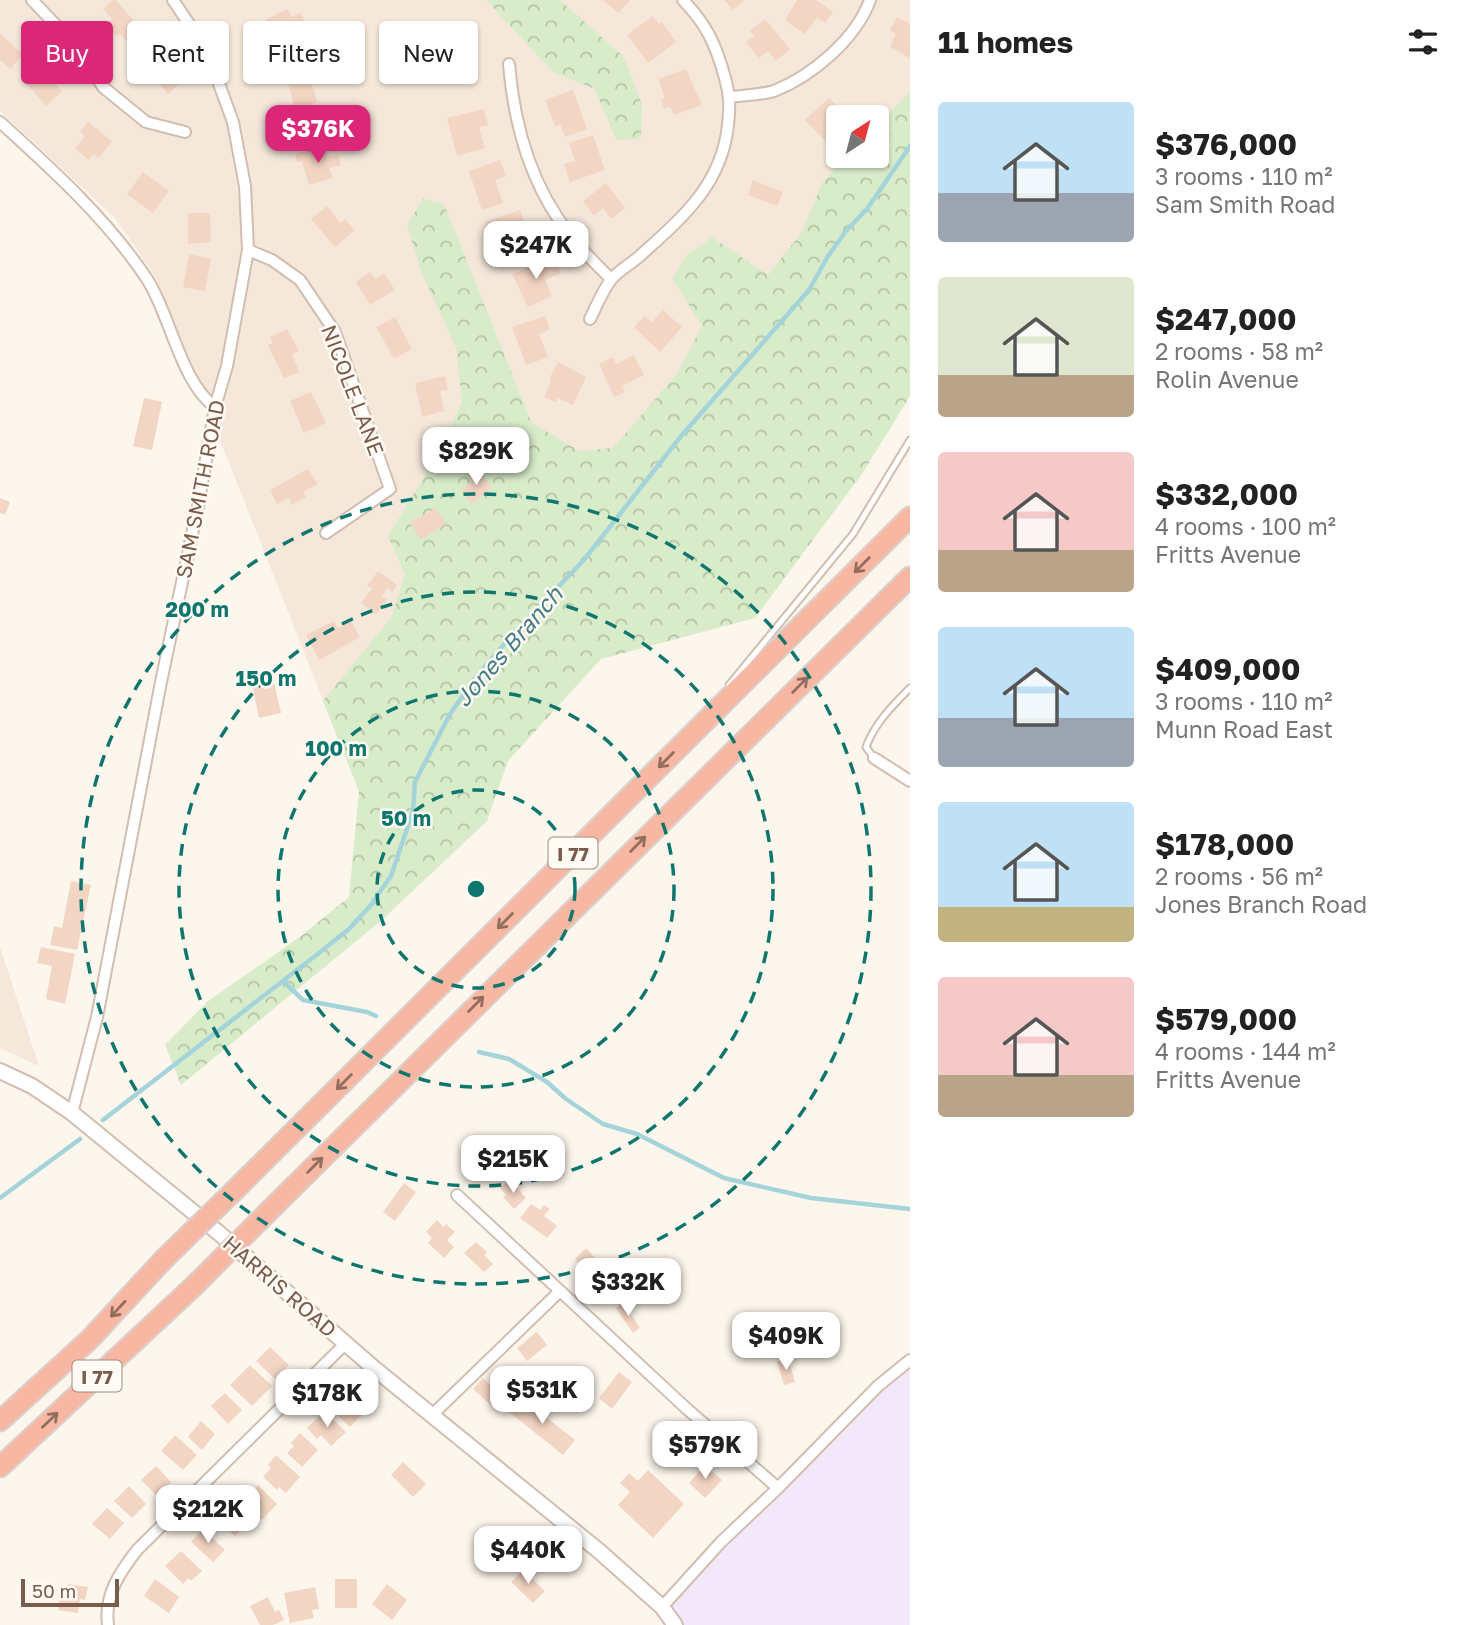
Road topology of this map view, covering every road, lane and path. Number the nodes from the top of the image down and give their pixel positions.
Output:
1 (33, 0) edge
2 (173, 0) edge
3 (683, 0) edge
4 (870, 0) edge
5 (509, 64) dead end
6 (731, 97) junction
7 (0, 122) edge
8 (185, 132) dead end
9 (248, 250) junction
10 (611, 279) junction
11 (590, 319) dead end
12 (215, 407) junction
13 (910, 440) edge
14 (910, 517) edge
15 (326, 533) dead end
16 (910, 577) edge
17 (910, 688) edge
18 (700, 727) junction
19 (874, 758) joint
20 (910, 781) edge
21 (0, 1071) edge
22 (72, 1113) junction
23 (457, 1195) dead end
24 (559, 1291) junction
25 (346, 1343) junction
26 (910, 1360) edge
27 (433, 1414) junction
28 (0, 1422) edge
29 (0, 1467) edge
30 (778, 1488) junction
31 (662, 1607) junction
32 (108, 1625) edge
33 (675, 1625) edge

1 - 8 street
2 - 9 street, SAM SMITH ROAD
3 - 6 street
4 - 6 street
5 - 10 street
6 - 10 street
7 - 12 street
9 - 12 street, SAM SMITH ROAD
9 - 15 street, NICOLE LANE
10 - 11 street
12 - 22 street, SAM SMITH ROAD
13 - 18 lane
14 -> 18 highway, I 77
29 -> 16 highway, I 77, bridge
17 - 19 lane
18 -> 28 highway, I 77, bridge
19 - 20 street
21 - 22 street, HARRIS ROAD
22 - 25 street, HARRIS ROAD
23 - 24 street
24 - 27 street
24 - 30 street
25 - 27 street, HARRIS ROAD
25 - 32 street
26 - 30 street
27 - 31 street, HARRIS ROAD
30 - 31 street
31 - 33 street, HARRIS ROAD

